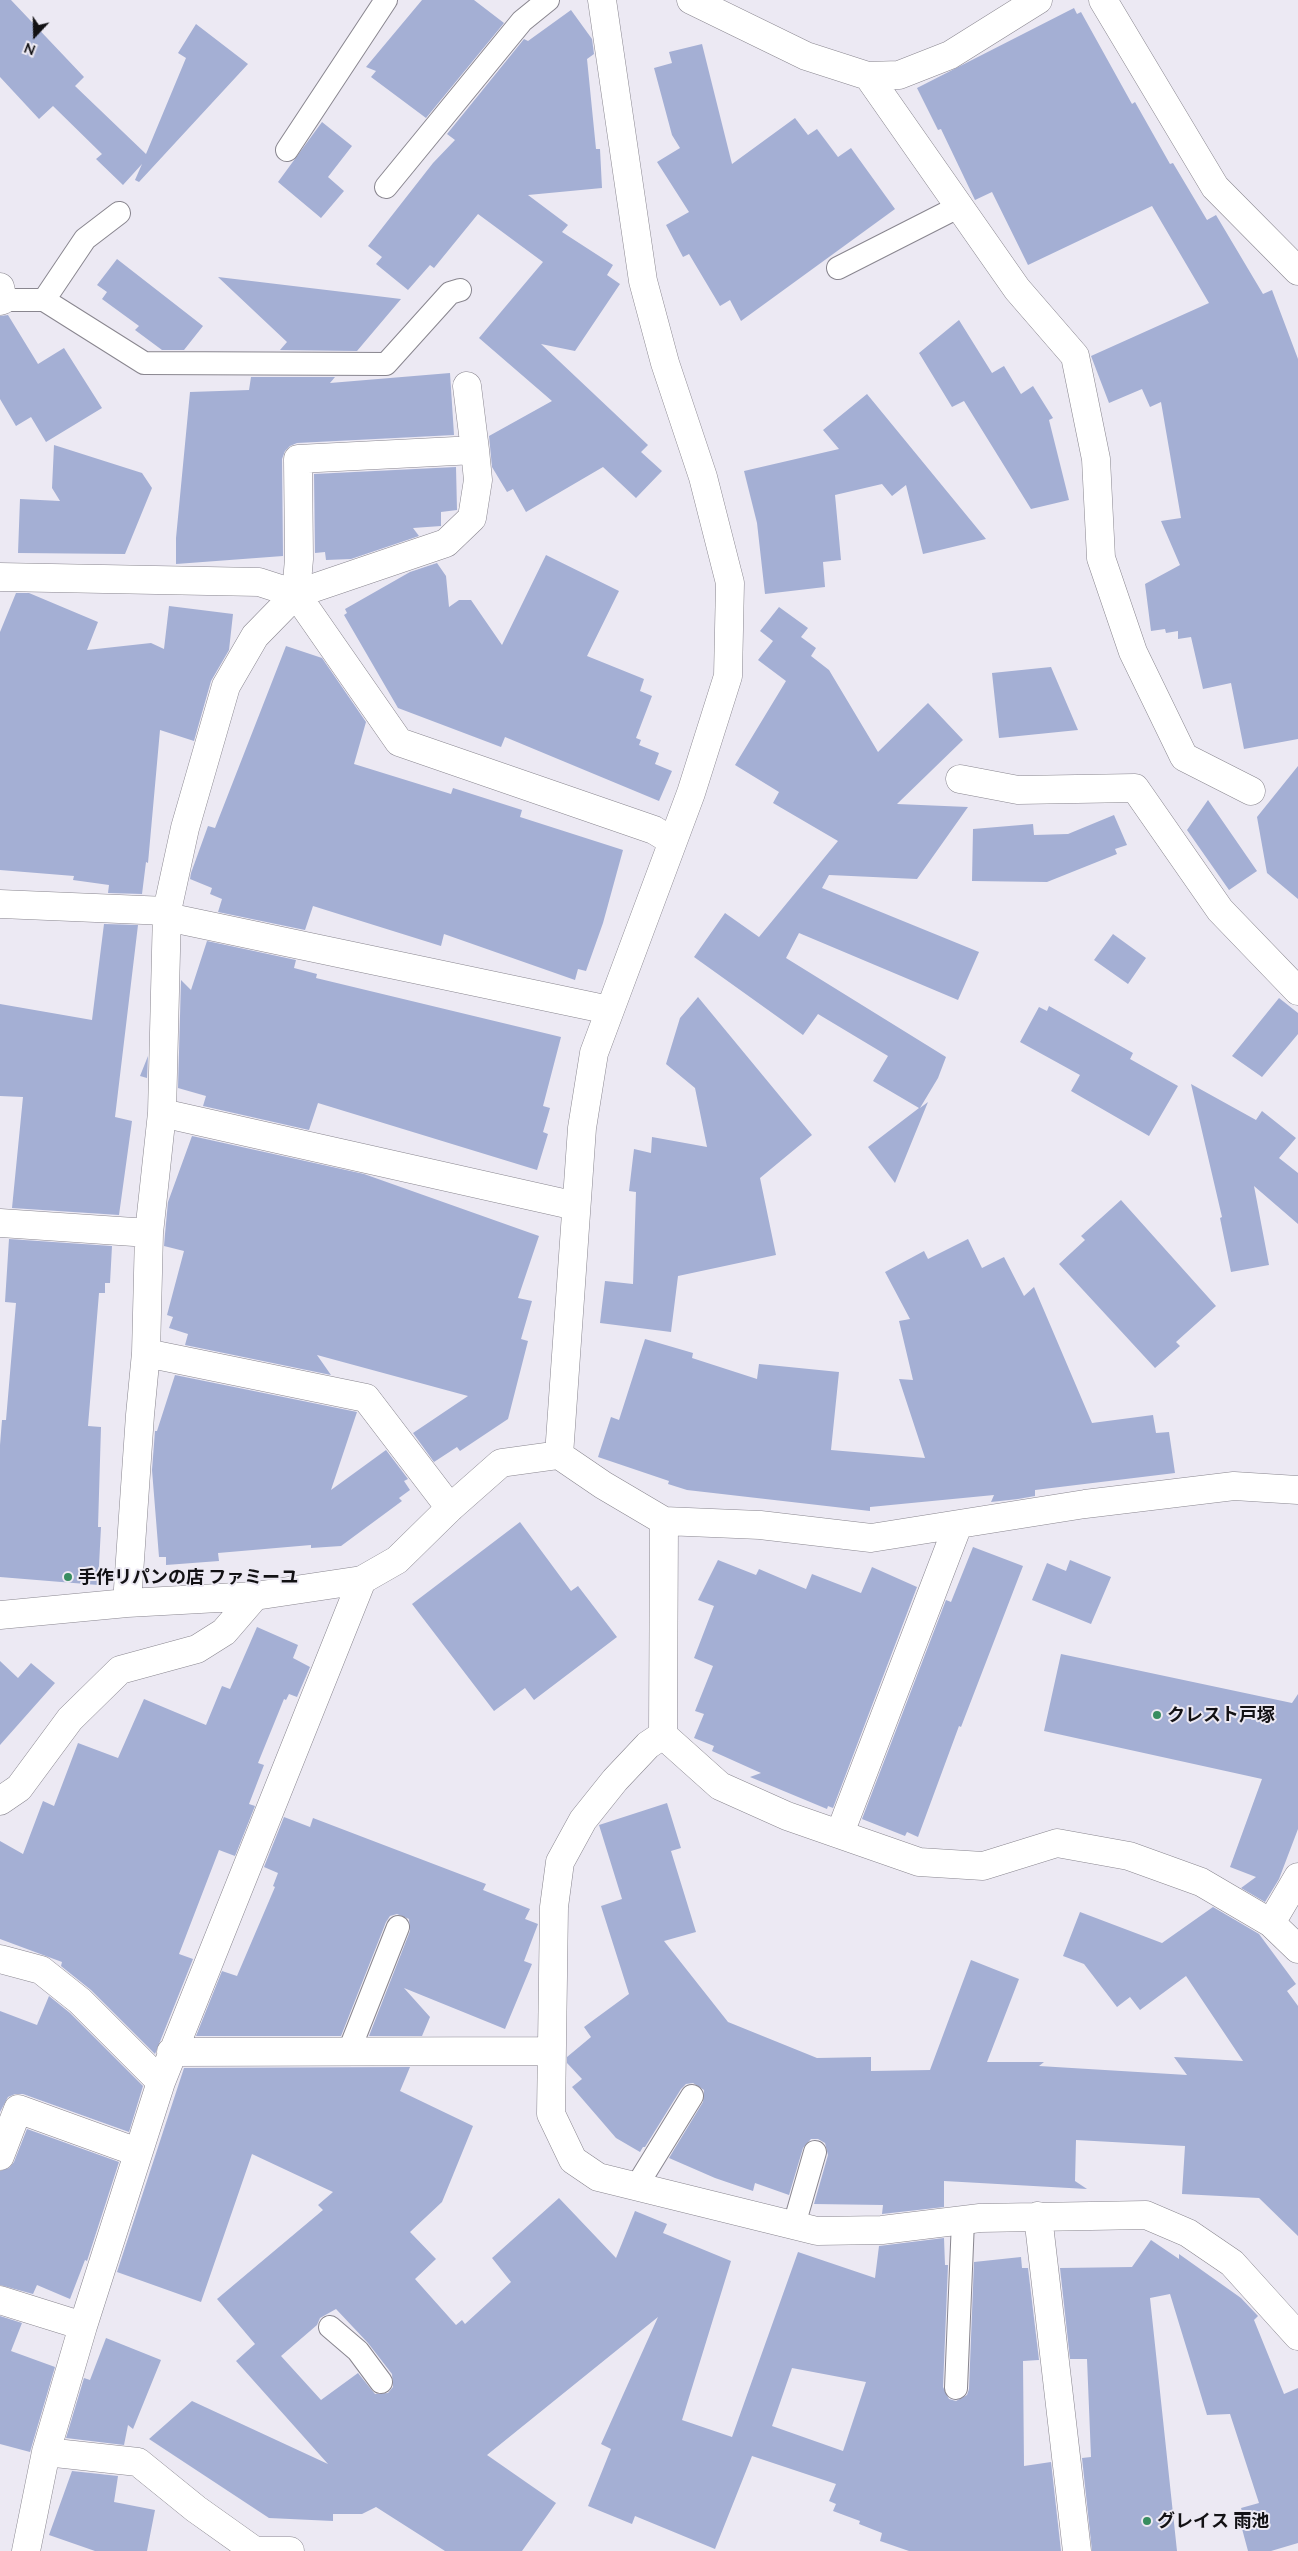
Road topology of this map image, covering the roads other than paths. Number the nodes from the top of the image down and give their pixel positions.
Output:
1 (386, 0) edge
2 (548, 0) edge
3 (602, 0) edge
4 (691, 0) edge
5 (1038, 0) edge
6 (1103, 0) edge
7 (868, 76) junction
8 (287, 150) dead end
9 (386, 187) dead end
10 (960, 206) junction
11 (119, 213) dead end
12 (838, 268) dead end
13 (1298, 271) edge
14 (460, 290) dead end
15 (1, 296) edge
16 (44, 300) junction
17 (467, 386) dead end
18 (475, 450) junction
19 (0, 577) edge
20 (296, 594) junction
21 (960, 779) dead end
22 (1251, 791) dead end
23 (672, 842) junction
24 (0, 904) edge
25 (167, 914) junction
26 (1298, 991) edge
27 (609, 1010) junction
28 (162, 1113) junction
29 (576, 1206) junction
30 (0, 1223) edge
31 (149, 1233) junction
32 (146, 1353) junction
33 (559, 1455) junction
34 (1298, 1490) edge
35 (450, 1508) junction
36 (664, 1521) junction
37 (958, 1526) junction
38 (362, 1580) junction
39 (255, 1596) junction
40 (127, 1604) junction
41 (0, 1615) edge
42 (663, 1735) junction
43 (0, 1801) edge
44 (840, 1833) junction
45 (1298, 1877) edge
46 (1271, 1923) junction
47 (398, 1927) dead end
48 (1298, 1950) edge
49 (0, 1959) edge
50 (349, 2051) junction
51 (550, 2051) junction
52 (171, 2052) junction
53 (161, 2082) junction
54 (692, 2096) dead end
55 (137, 2152) junction
56 (816, 2152) dead end
57 (0, 2156) edge
58 (636, 2187) junction
59 (1038, 2216) junction
60 (963, 2221) junction
61 (794, 2225) junction
62 (0, 2300) edge
63 (83, 2326) junction
64 (330, 2326) dead end
65 (1298, 2336) edge
66 (380, 2382) dead end
67 (956, 2388) dead end
68 (46, 2452) junction
69 (26, 2551) edge
70 (290, 2551) edge
71 (1077, 2551) edge

1 - 8 lane
2 - 9 lane
3 - 23 street
4 - 7 street
5 - 7 street
6 - 13 street
7 - 10 street
10 - 12 lane
10 - 22 street
11 - 16 lane
14 - 16 lane
15 - 16 lane
17 - 18 street
18 - 20 street
18 - 20 street
19 - 20 street
20 - 23 street
20 - 25 street
21 - 26 street
23 - 27 street
24 - 25 street
25 - 27 street
25 - 28 street
27 - 29 street
28 - 29 street
28 - 31 street
29 - 33 street
30 - 31 street
31 - 32 street
32 - 35 street
32 - 40 street
33 - 35 street
33 - 36 street
34 - 37 street
35 - 38 street
36 - 37 street
36 - 42 street
37 - 44 street
38 - 39 street
38 - 52 street
39 - 40 street
39 - 43 street
40 - 41 street
42 - 44 street
42 - 51 street
44 - 46 street
45 - 46 street
46 - 48 street
47 - 50 lane
49 - 53 street
50 - 51 street
50 - 52 street
51 - 58 street
52 - 53 street
53 - 55 street
54 - 58 lane
55 - 57 street
55 - 63 street
56 - 61 lane
58 - 61 street
59 - 60 street
59 - 65 street
59 - 71 street
60 - 61 street
60 - 67 lane
62 - 63 street
63 - 68 street
64 - 66 lane
68 - 69 street
68 - 70 street

